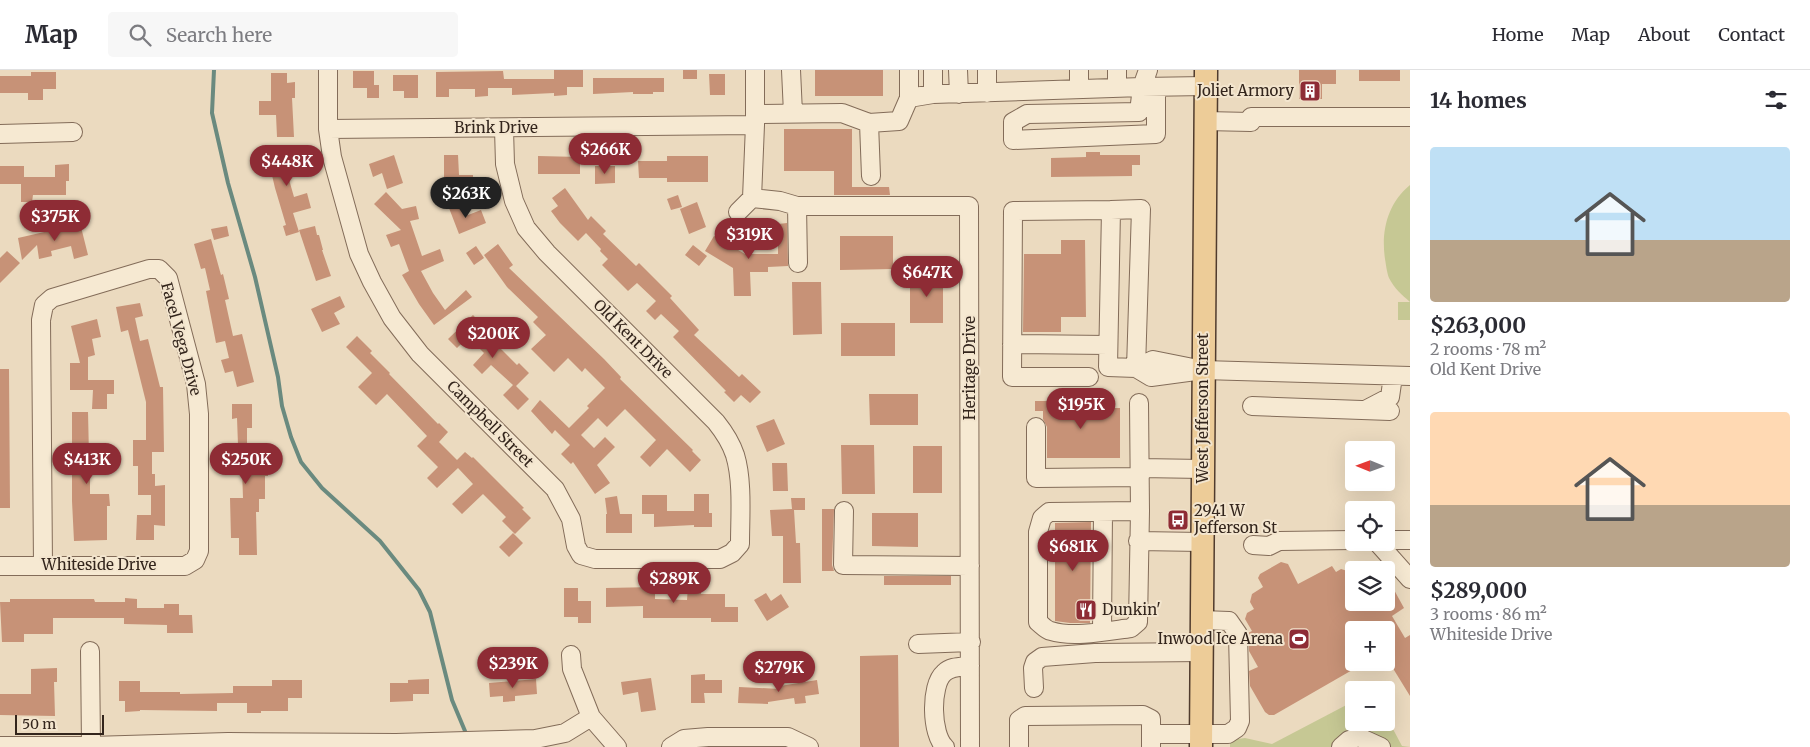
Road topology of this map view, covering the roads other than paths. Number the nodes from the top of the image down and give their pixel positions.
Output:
1 (328, 70) edge
2 (755, 70) edge
3 (791, 70) edge
4 (909, 70) edge
5 (933, 70) edge
6 (958, 70) edge
7 (987, 70) edge
8 (1079, 70) edge
9 (1117, 70) edge
10 (1148, 70) edge
11 (1206, 78) edge
12 (1149, 87) junction
13 (1117, 88) junction
14 (1079, 89) junction
15 (987, 92) junction
16 (933, 94) junction
17 (959, 94) junction
18 (910, 98) junction
19 (793, 114) junction
20 (1410, 117) edge
21 (755, 119) junction
22 (1205, 121) junction
23 (869, 124) junction
24 (328, 129) junction
25 (504, 129) junction
26 (73, 132) dead end
27 (0, 134) edge
28 (871, 176) dead end
29 (752, 198) junction
30 (797, 206) junction
31 (1110, 210) junction
32 (738, 212) dead end
33 (798, 263) dead end
34 (1012, 344) junction
35 (1108, 345) junction
36 (1136, 368) junction
37 (1203, 370) junction
38 (1402, 376) edge
39 (1089, 377) dead end
40 (1139, 403) dead end
41 (1252, 406) dead end
42 (1367, 410) junction
43 (1390, 411) dead end
44 (1036, 427) dead end
45 (1203, 469) junction
46 (1140, 473) junction
47 (844, 511) dead end
48 (1140, 511) junction
49 (1103, 512) junction
50 (1345, 540) edge
51 (1395, 540) edge
52 (1410, 540) edge
53 (1138, 541) junction
54 (1202, 542) junction
55 (1253, 545) dead end
56 (1385, 551) edge
57 (580, 555) joint
58 (195, 560) joint
59 (43, 565) junction
60 (0, 566) edge
61 (970, 566) junction
62 (1410, 579) edge
63 (1202, 620) junction
64 (1102, 631) junction
65 (971, 642) junction
66 (918, 644) dead end
67 (90, 652) dead end
68 (1202, 652) junction
69 (571, 655) dead end
70 (970, 666) junction
71 (1034, 688) dead end
72 (591, 717) junction
73 (1151, 740) edge
74 (1201, 740) edge
75 (228, 745) edge
76 (396, 745) edge
77 (0, 746) edge
78 (91, 746) edge
79 (617, 747) edge
80 (671, 747) edge
81 (809, 747) edge
82 (945, 747) edge
83 (970, 747) edge
84 (1019, 747) edge
85 (1341, 747) edge
86 (1381, 747) edge

1 - 24 street, Campbell Street
2 - 21 street
3 - 19 street
4 - 18 street
5 - 16 street
6 - 17 street
7 - 15 street
8 - 14 street
9 - 13 street
10 - 12 street
11 - 12 street
11 - 22 main road, West Jefferson Street
12 - 12 street
12 - 13 street
13 - 14 street
14 - 15 street
15 - 17 street
16 - 17 street
16 - 18 street
18 - 23 street
19 - 21 street, Brink Drive
19 - 23 street, Brink Drive
20 - 22 street
21 - 25 street, Brink Drive
21 - 29 street
22 - 37 main road, West Jefferson Street
23 - 28 street
24 - 25 street, Brink Drive
24 - 57 street, Campbell Street
25 - 57 street, Old Kent Drive
26 - 27 street
29 - 30 street, Heritage Drive
29 - 32 street
30 - 33 street
30 - 61 street, Heritage Drive
31 - 34 street
31 - 35 street
31 - 36 street
34 - 35 street
34 - 39 street
35 - 36 street
36 - 37 street
37 - 38 street
37 - 45 main road, West Jefferson Street
38 - 42 street
40 - 46 street
41 - 42 street
42 - 43 street
44 - 46 street
45 - 46 street
45 - 54 main road, West Jefferson Street
46 - 48 street
47 - 61 street
48 - 49 street
48 - 53 street
49 - 64 street
49 - 64 street
50 - 55 street
51 - 52 street
53 - 54 street
53 - 64 street
54 - 63 main road, West Jefferson Street
56 - 62 street
58 - 59 street, Whiteside Drive
58 - 59 street, Facel Vega Drive
59 - 60 street, Whiteside Drive
61 - 65 street, Heritage Drive
63 - 68 main road, West Jefferson Street
63 - 74 street
65 - 66 street
65 - 70 street, Heritage Drive
67 - 78 street
68 - 71 street
68 - 74 main road, West Jefferson Street
69 - 72 street
70 - 82 street
70 - 83 street, Heritage Drive
72 - 76 street
72 - 79 street
73 - 74 street
73 - 84 street
75 - 76 street
75 - 78 street
77 - 78 street
80 - 81 street
85 - 86 street

